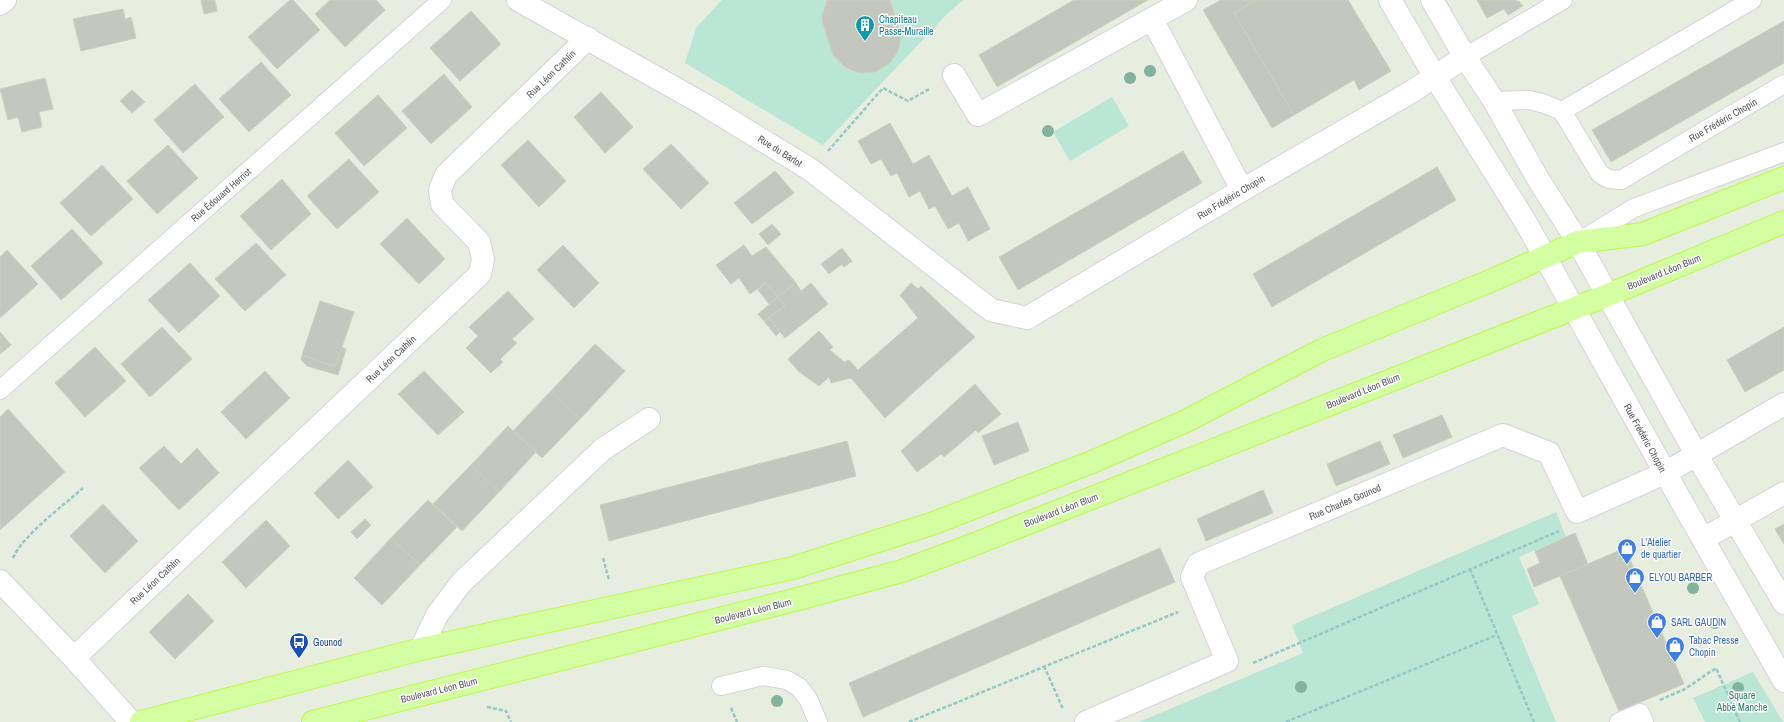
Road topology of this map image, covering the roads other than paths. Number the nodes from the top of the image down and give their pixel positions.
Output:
1 (5, 0) edge
2 (442, 0) edge
3 (518, 0) edge
4 (1186, 0) edge
5 (1390, 0) edge
6 (1432, 0) edge
7 (1563, 0) edge
8 (1752, 0) edge
9 (0, 4) edge
10 (1152, 19) junction
11 (588, 38) junction
12 (1465, 57) junction
13 (954, 75) road end
14 (1435, 77) junction
15 (1784, 84) edge
16 (1494, 101) junction
17 (1562, 111) junction
18 (1784, 152) edge
19 (1784, 178) edge
20 (1538, 179) junction
21 (1242, 190) junction
22 (1509, 194) junction
23 (1784, 222) edge
24 (1578, 242) junction
25 (1545, 256) junction
26 (1608, 295) junction
27 (1574, 308) junction
28 (1027, 318) joint
29 (0, 390) edge
30 (1784, 404) edge
31 (649, 419) dead end
32 (1696, 454) junction
33 (1665, 473) junction
34 (1784, 493) edge
35 (1736, 521) junction
36 (1703, 539) junction
37 (1, 582) edge
38 (1784, 603) edge
39 (421, 649) junction
40 (74, 658) junction
41 (1784, 681) edge
42 (721, 686) dead end
43 (1076, 718) edge
44 (131, 722) edge
45 (141, 722) edge
46 (313, 722) edge
47 (818, 722) edge
48 (1619, 722) edge
49 (1644, 722) edge

1 - 9 street
2 - 29 lane, Rue Édouard Herriot
3 - 11 street, Rue du Barlot
4 - 10 street
5 - 14 street, Rue Frédéric Chopin
6 - 12 street
7 - 12 lane, Rue Frédéric Chopin
8 - 17 lane
10 - 13 street
10 - 21 street
11 - 28 street, Rue du Barlot
11 - 40 street, Rue Léon Cathlin
12 - 14 street, Rue Frédéric Chopin
12 - 16 street
14 - 21 street, Rue Frédéric Chopin
14 - 22 street, Rue Frédéric Chopin
15 - 17 lane, Rue Frédéric Chopin
16 - 17 lane
16 - 20 street
18 - 24 lane
19 - 24 main road
20 - 22 street
20 - 24 street
21 - 28 street, Rue Frédéric Chopin
22 - 25 street, Rue Frédéric Chopin
23 - 26 main road, Boulevard Léon Blum
24 - 25 main road
24 - 26 street
25 - 27 street, Rue Frédéric Chopin
25 - 39 main road
26 - 27 main road, Boulevard Léon Blum
26 - 32 street
27 - 33 street, Rue Frédéric Chopin
27 - 46 main road, Boulevard Léon Blum
30 - 32 street
31 - 39 street
32 - 33 street
32 - 35 street
33 - 36 street, Rue Frédéric Chopin
33 - 43 street, Rue Charles Gounod
34 - 35 street
35 - 36 street
35 - 38 street
36 - 41 street, Rue Frédéric Chopin
37 - 40 street
39 - 45 main road
40 - 44 street
42 - 47 lane
48 - 49 lane

